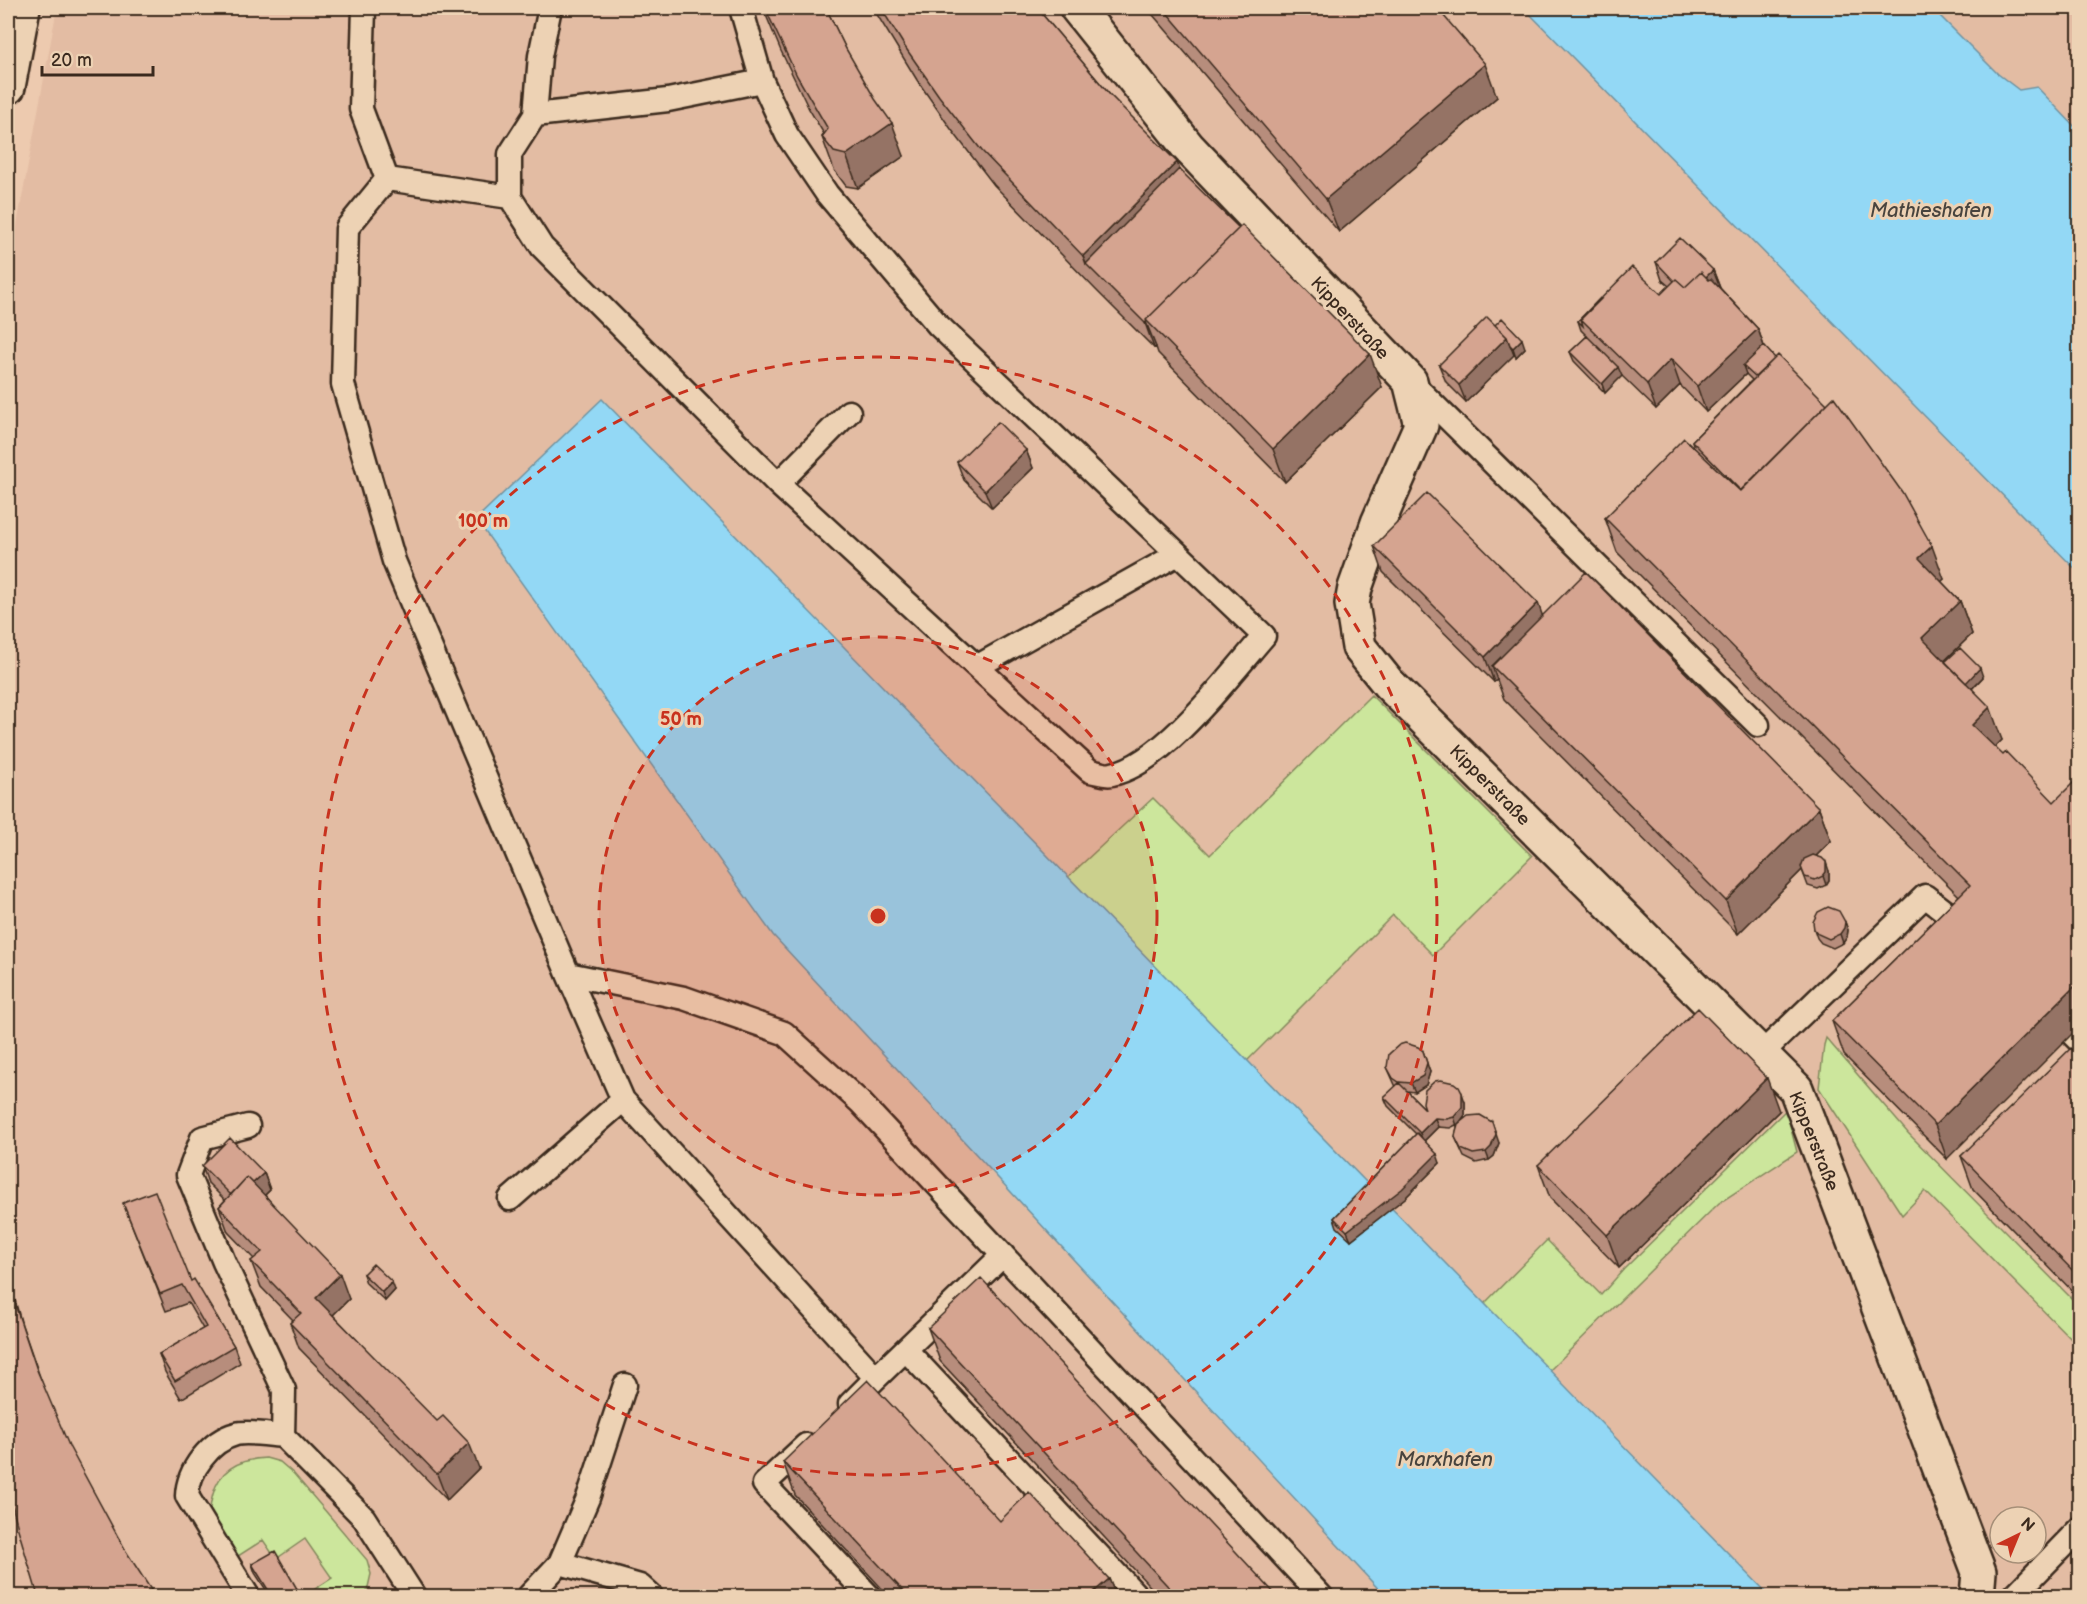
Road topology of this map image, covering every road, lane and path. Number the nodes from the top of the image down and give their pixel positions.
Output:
1 (23, 8) edge
2 (364, 8) edge
3 (550, 8) edge
4 (741, 8) edge
5 (1077, 8) edge
6 (762, 81) junction
7 (8, 87) edge
8 (535, 115) junction
9 (387, 179) junction
10 (510, 197) junction
11 (1410, 381) junction
12 (849, 412) dead end
13 (778, 484) junction
14 (1178, 554) junction
15 (978, 666) junction
16 (1758, 725) dead end
17 (1971, 930) edge
18 (568, 974) junction
19 (1761, 1054) junction
20 (623, 1100) junction
21 (248, 1126) dead end
22 (510, 1199) dead end
23 (1003, 1255) junction
24 (906, 1350) junction
25 (876, 1378) junction
26 (625, 1385) dead end
27 (283, 1436) junction
28 (2079, 1528) edge
29 (560, 1563) junction
30 (248, 1596) edge
31 (414, 1596) edge
32 (529, 1596) edge
33 (651, 1596) edge
34 (869, 1596) edge
35 (1137, 1596) edge
36 (1321, 1596) edge
37 (1977, 1596) edge
38 (2014, 1596) edge

1 - 7 street
2 - 9 lane
3 - 8 lane
4 - 6 lane
5 - 11 street, Kipperstraße
6 - 8 lane
6 - 14 lane
8 - 10 lane
9 - 10 lane
9 - 18 lane
10 - 13 lane
11 - 16 lane
11 - 19 street, Kipperstraße
12 - 13 lane
13 - 15 lane
14 - 15 lane
14 - 15 lane
17 - 19 lane
18 - 20 lane
18 - 23 lane
19 - 37 street, Kipperstraße
20 - 22 lane
20 - 25 lane
21 - 27 lane
23 - 24 lane
23 - 36 lane
24 - 25 lane
24 - 35 lane
25 - 34 lane
26 - 29 lane
27 - 30 lane
27 - 31 lane
28 - 38 lane
29 - 32 lane
29 - 33 lane

